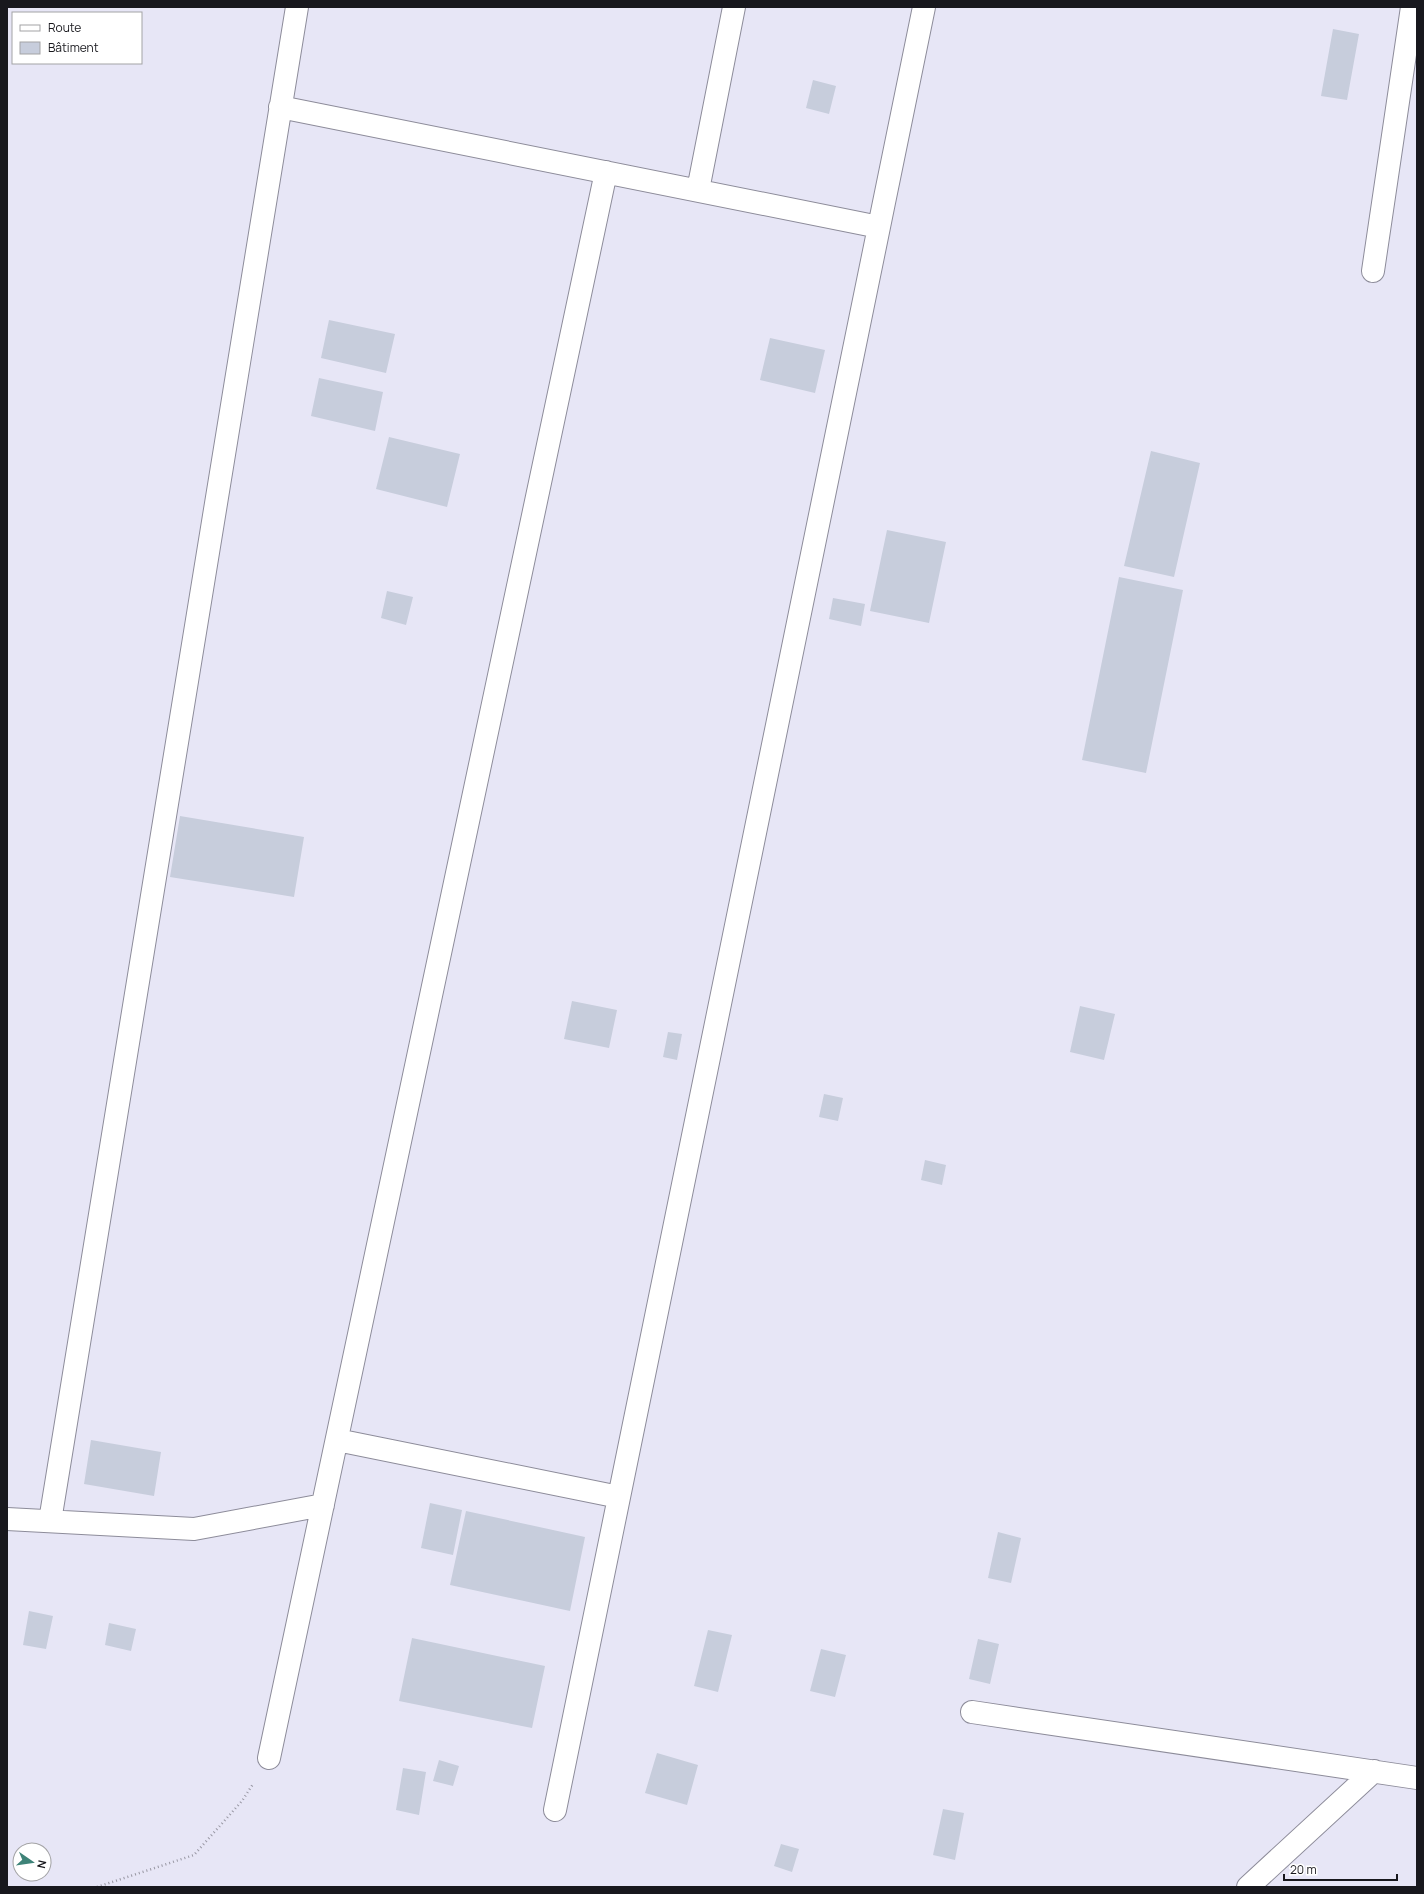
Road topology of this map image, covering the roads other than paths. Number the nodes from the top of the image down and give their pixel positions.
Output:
1 (297, 7) edge
2 (734, 7) edge
3 (924, 7) edge
4 (1412, 7) edge
5 (280, 107) junction
6 (606, 172) junction
7 (698, 190) junction
8 (879, 227) junction
9 (1373, 271) dead end
10 (337, 1440) junction
11 (619, 1497) junction
12 (323, 1505) junction
13 (7, 1519) edge
14 (50, 1521) junction
15 (972, 1712) dead end
16 (269, 1758) road end
17 (1374, 1771) junction
18 (1417, 1778) edge
19 (555, 1810) dead end
20 (1248, 1887) edge

1 - 5 street
2 - 7 street
3 - 8 street
4 - 9 street
5 - 6 street
5 - 14 street
6 - 7 street
6 - 10 street
7 - 8 street
8 - 11 street
10 - 11 street
10 - 12 street
11 - 19 street
12 - 14 street
12 - 16 street
13 - 14 street
15 - 17 street
17 - 18 street
17 - 20 street

